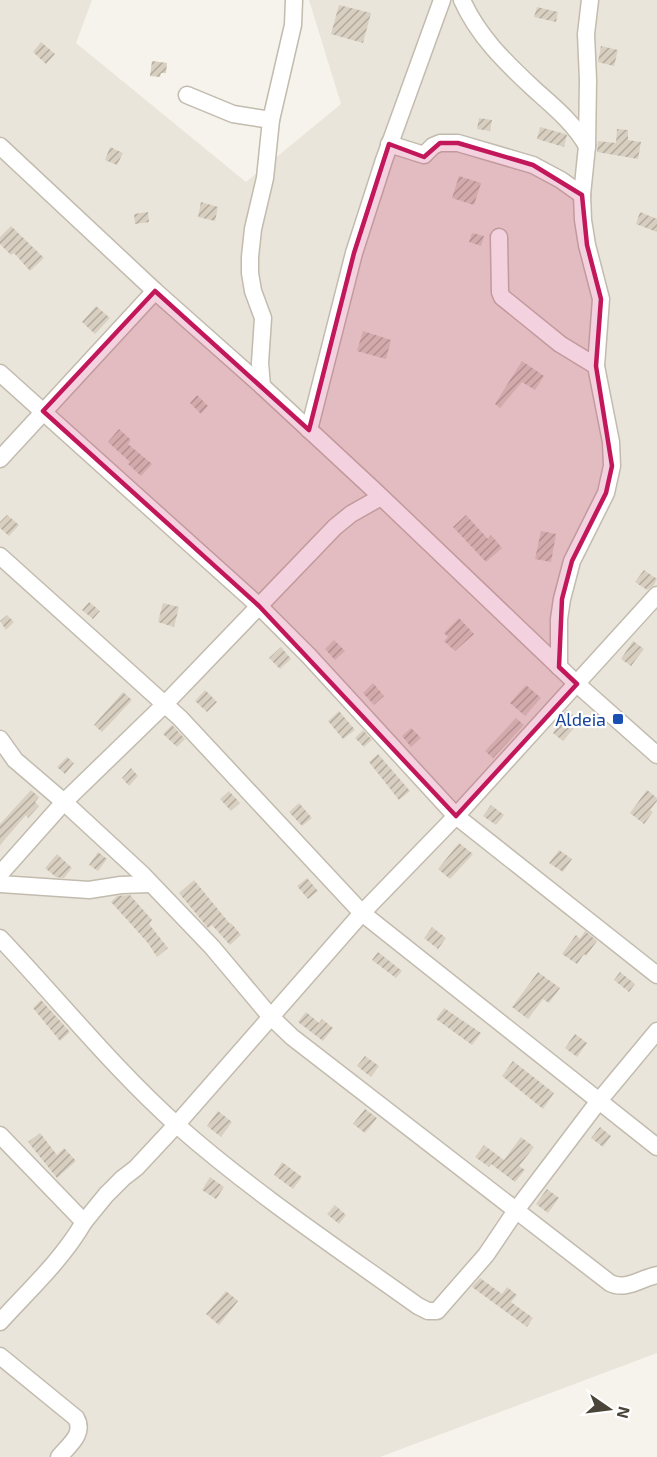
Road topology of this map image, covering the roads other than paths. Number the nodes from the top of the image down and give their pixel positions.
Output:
1 (294, 0) edge
2 (442, 0) edge
3 (462, 0) edge
4 (590, 0) edge
5 (187, 95) dead end
6 (271, 120) junction
7 (389, 144) junction
8 (0, 146) edge
9 (587, 146) junction
10 (582, 195) junction
11 (500, 237) dead end
12 (155, 291) junction
13 (596, 366) junction
14 (0, 374) edge
15 (262, 386) junction
16 (43, 411) junction
17 (309, 430) junction
18 (0, 459) edge
19 (381, 497) junction
20 (0, 556) edge
21 (657, 596) edge
22 (259, 606) junction
23 (559, 667) junction
24 (577, 684) junction
25 (164, 705) junction
26 (0, 739) edge
27 (657, 755) edge
28 (64, 802) junction
29 (456, 816) junction
30 (0, 873) edge
31 (0, 884) edge
32 (150, 884) junction
33 (362, 913) junction
34 (0, 938) edge
35 (657, 975) edge
36 (270, 1016) junction
37 (657, 1031) edge
38 (598, 1102) junction
39 (177, 1124) junction
40 (0, 1135) edge
41 (657, 1147) edge
42 (517, 1209) junction
43 (84, 1222) junction
44 (657, 1275) edge
45 (0, 1322) edge
46 (0, 1356) edge
47 (59, 1457) edge

1 - 6 street
2 - 7 street
3 - 9 street
4 - 9 street
5 - 6 street
6 - 15 street
7 - 10 street
7 - 17 street
8 - 12 street
9 - 10 street
10 - 13 street
11 - 13 street
12 - 15 street
12 - 16 street
13 - 23 street
14 - 16 street
15 - 17 street
16 - 18 street
16 - 22 street
17 - 19 street
19 - 22 street
19 - 23 street
20 - 25 street
21 - 24 street
22 - 25 street
22 - 29 street
23 - 24 street
24 - 27 street
24 - 29 street
25 - 28 street
25 - 33 street
26 - 28 street
28 - 30 street
28 - 32 street
29 - 33 street
29 - 35 street
31 - 32 street
32 - 36 street
33 - 36 street
33 - 38 street
34 - 39 street
36 - 39 street
36 - 42 street
37 - 38 street
38 - 41 street
38 - 42 street
39 - 42 street
39 - 43 street
40 - 43 street
42 - 44 street
43 - 45 street
46 - 47 street

